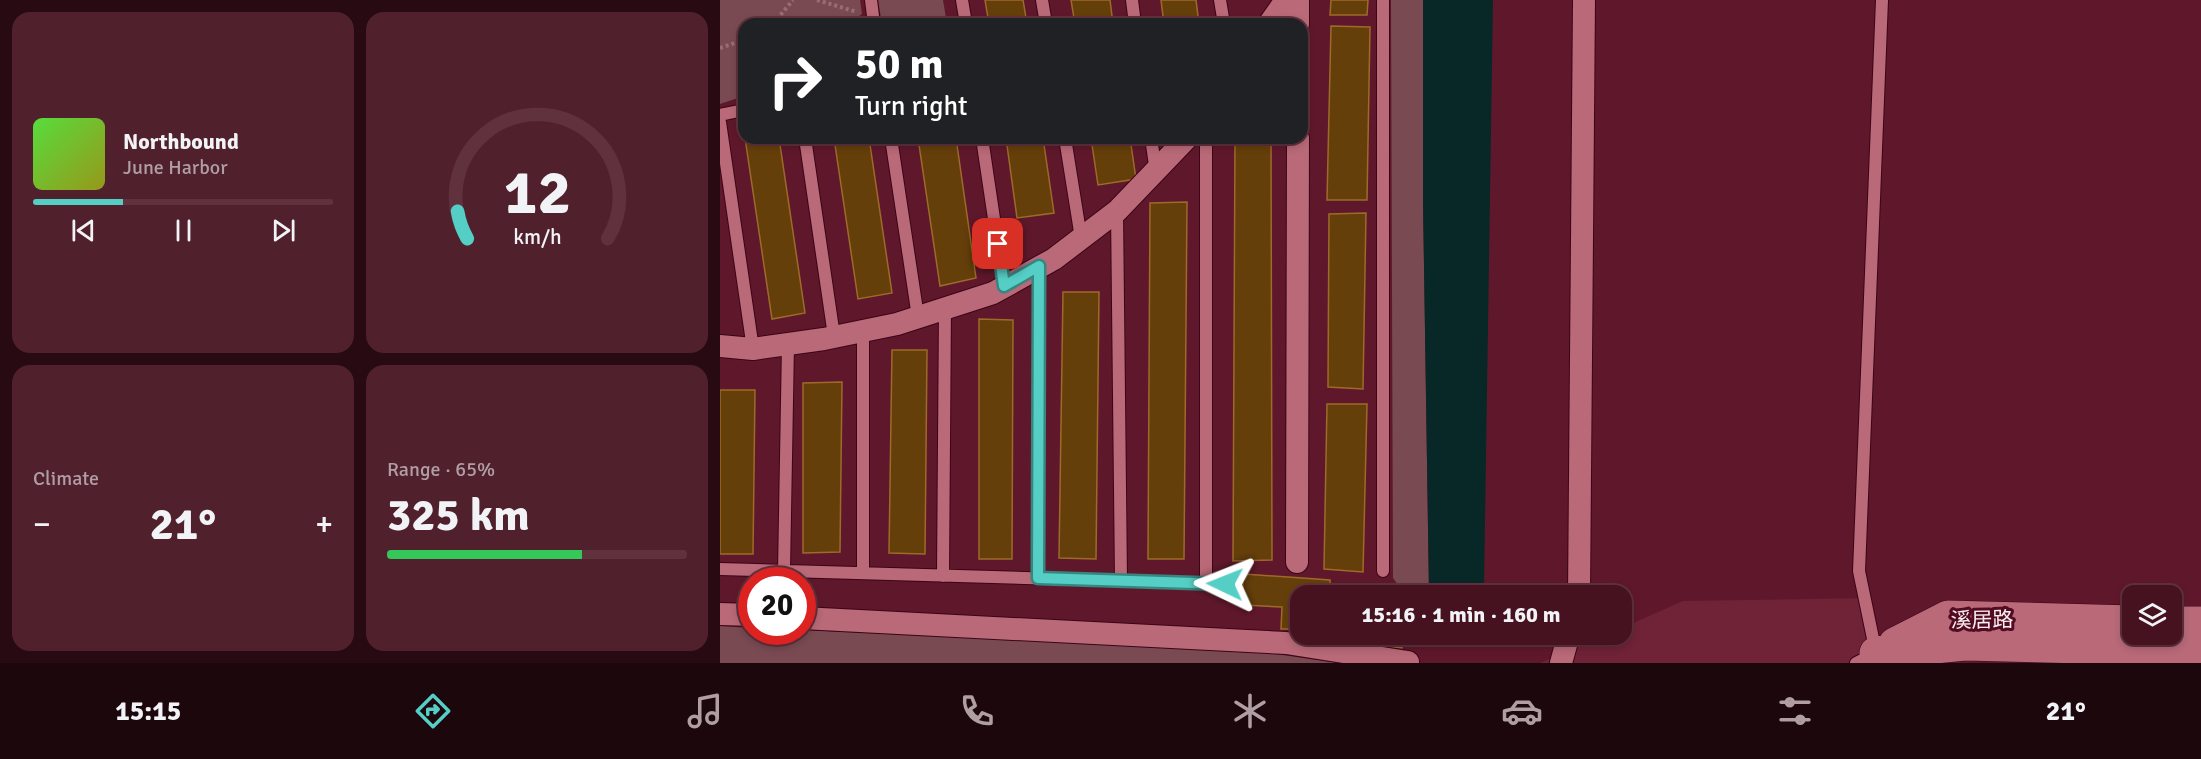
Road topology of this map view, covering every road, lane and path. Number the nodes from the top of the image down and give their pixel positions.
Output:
1 (793, 0) edge
2 (817, 0) edge
3 (871, 0) edge
4 (962, 0) edge
5 (1042, 0) edge
6 (1131, 0) edge
7 (1220, 0) edge
8 (1286, 0) edge
9 (1298, 0) edge
10 (1383, 0) edge
11 (1584, 0) edge
12 (1882, 0) edge
13 (778, 18) edge
14 (862, 18) edge
15 (872, 18) edge
16 (965, 18) edge
17 (1045, 18) edge
18 (1134, 18) edge
19 (1223, 18) edge
20 (1273, 18) edge
21 (1298, 18) edge
22 (738, 42) edge
23 (720, 48) edge
24 (738, 111) edge
25 (720, 115) edge
26 (720, 122) edge
27 (806, 144) edge
28 (892, 144) edge
29 (983, 144) edge
30 (1066, 144) edge
31 (1152, 144) edge
32 (1182, 144) edge
33 (1206, 144) edge
34 (1298, 144) edge
35 (1156, 172) junction
36 (1117, 211) junction
37 (1081, 238) junction
38 (1039, 266) junction
39 (1004, 286) junction
40 (945, 308) junction
41 (918, 317) junction
42 (863, 331) junction
43 (834, 336) junction
44 (788, 344) junction
45 (720, 346) edge
46 (753, 349) junction
47 (1297, 562) dead end
48 (784, 567) edge
49 (720, 569) edge
50 (738, 570) edge
51 (1383, 571) dead end
52 (816, 572) edge
53 (863, 573) junction
54 (944, 576) junction
55 (1038, 578) junction
56 (1121, 581) junction
57 (1206, 583) junction
58 (1225, 584) dead end
59 (1579, 585) edge
60 (720, 614) edge
61 (738, 615) edge
62 (816, 619) edge
63 (2122, 622) edge
64 (2182, 623) edge
65 (2201, 623) edge
66 (1566, 645) edge
67 (2201, 650) edge
68 (1866, 658) edge
69 (1409, 663) edge
70 (1561, 663) edge

1 - 13 path
2 - 14 path
3 - 15 lane
4 - 16 lane
5 - 17 lane
6 - 18 lane
7 - 19 lane
8 - 20 street
9 - 21 street
10 - 51 lane
11 - 59 street
12 - 68 lane
22 - 23 path
24 - 25 lane
26 - 46 lane
27 - 43 lane
28 - 41 lane
29 - 39 lane
30 - 37 lane
31 - 35 lane
32 - 35 street
33 - 57 lane
34 - 47 street
35 - 36 street
36 - 37 street
36 - 56 lane
37 - 38 street
38 - 39 street
38 - 55 lane
39 - 40 street
40 - 41 street
40 - 54 lane
41 - 42 street
42 - 43 street
42 - 53 lane
43 - 44 street
44 - 46 street
44 - 48 lane
45 - 46 street
49 - 50 lane
52 - 53 lane
53 - 54 lane
54 - 55 lane
55 - 56 lane
56 - 57 lane
57 - 58 lane
60 - 61 street
62 - 69 street
63 - 68 street, 溪居路
64 - 65 street
66 - 70 street
67 - 68 street, 溪居路

